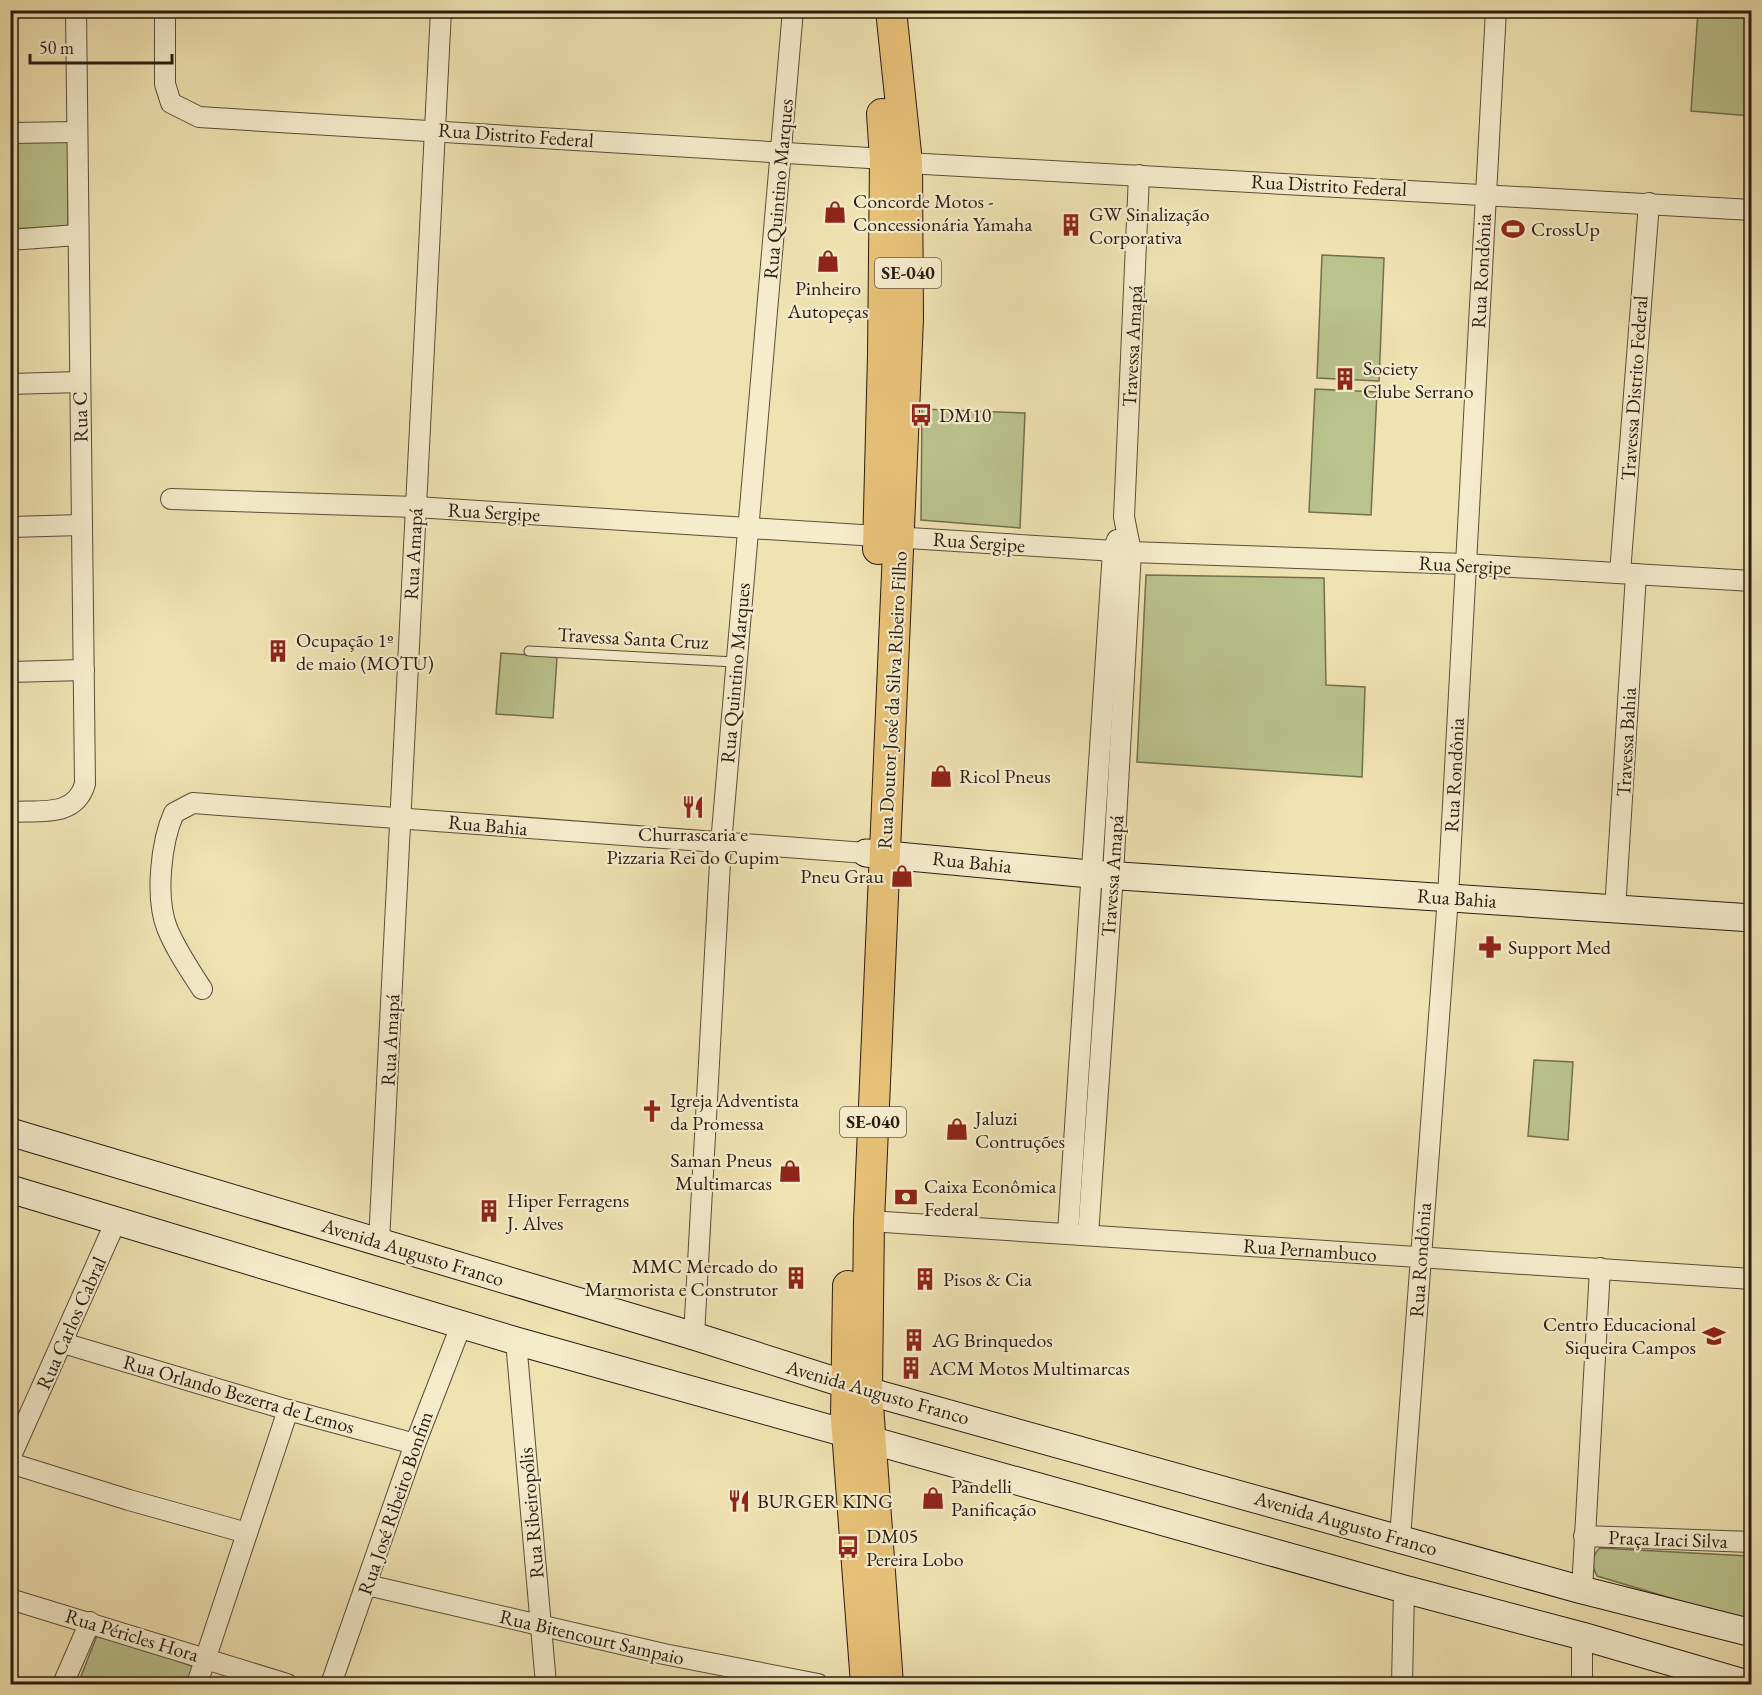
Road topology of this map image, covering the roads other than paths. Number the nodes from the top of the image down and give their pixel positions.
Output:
1 (76, 10) edge
2 (165, 10) edge
3 (441, 10) edge
4 (793, 10) edge
5 (872, 10) edge
6 (891, 10) edge
7 (1496, 10) edge
8 (434, 130) junction
9 (77, 132) junction
10 (10, 133) edge
11 (781, 152) junction
12 (896, 161) junction
13 (1139, 174) junction
14 (1485, 194) junction
15 (1649, 203) junction
16 (1752, 210) edge
17 (77, 235) junction
18 (10, 240) edge
19 (80, 382) junction
20 (10, 384) edge
21 (171, 499) dead end
22 (416, 507) junction
23 (81, 525) junction
24 (748, 526) junction
25 (10, 527) edge
26 (889, 536) junction
27 (1122, 552) junction
28 (1464, 564) junction
29 (1628, 573) junction
30 (1752, 581) edge
31 (530, 651) dead end
32 (735, 662) junction
33 (84, 670) junction
34 (10, 672) edge
35 (10, 812) edge
36 (401, 818) junction
37 (721, 844) junction
38 (876, 854) junction
39 (1101, 874) junction
40 (1448, 897) junction
41 (1615, 909) junction
42 (1752, 918) edge
43 (202, 989) dead end
44 (10, 1132) edge
45 (10, 1190) edge
46 (116, 1221) junction
47 (869, 1221) junction
48 (1068, 1233) junction
49 (1088, 1235) junction
50 (379, 1242) junction
51 (1420, 1257) junction
52 (1600, 1268) junction
53 (1752, 1279) edge
54 (462, 1323) junction
55 (694, 1336) junction
56 (516, 1341) junction
57 (63, 1343) junction
58 (856, 1388) junction
59 (288, 1410) junction
60 (858, 1435) junction
61 (415, 1444) junction
62 (10, 1458) edge
63 (10, 1463) edge
64 (248, 1533) junction
65 (1584, 1536) junction
66 (1400, 1538) junction
67 (1752, 1542) edge
68 (367, 1585) junction
69 (1404, 1589) junction
70 (1582, 1590) junction
71 (10, 1599) edge
72 (90, 1622) junction
73 (540, 1625) junction
74 (1752, 1633) edge
75 (1582, 1636) junction
76 (205, 1657) junction
77 (63, 1684) edge
78 (197, 1684) edge
79 (287, 1684) edge
80 (331, 1684) edge
81 (546, 1684) edge
82 (818, 1684) edge
83 (866, 1684) edge
84 (888, 1684) edge
85 (1402, 1684) edge
86 (1582, 1684) edge
87 (1747, 1684) edge

1 - 9 street, Rua C
2 - 8 street, Rua Distrito Federal
3 - 8 street, Rua Amapá
4 - 11 street, Rua Quintino Marques
5 - 12 main road, Rua Doutor José da Silva Ribeiro Filho / SE-040
6 - 12 main road, Rua Doutor José da Silva Ribeiro Filho / SE-040
7 - 14 street, Rua Rondônia
8 - 11 street, Rua Distrito Federal
8 - 22 street, Rua Amapá
9 - 10 street
9 - 17 street, Rua C
11 - 12 street, Rua Distrito Federal
11 - 24 street, Rua Quintino Marques
12 - 13 street, Rua Distrito Federal
12 - 26 main road, Rua Doutor José da Silva Ribeiro Filho / SE-040
13 - 14 street, Rua Distrito Federal
13 - 27 street, Travessa Amapá
14 - 15 street, Rua Distrito Federal
14 - 28 street, Rua Rondônia
15 - 16 street, Rua Distrito Federal
15 - 29 street, Travessa Distrito Federal
17 - 18 street
17 - 19 street, Rua C
19 - 20 street
19 - 23 street, Rua C
21 - 22 street, Rua Sergipe
22 - 24 street, Rua Sergipe
22 - 36 street, Rua Amapá
23 - 25 street
23 - 33 street, Rua C
24 - 26 street, Rua Sergipe
24 - 32 street, Rua Quintino Marques
26 - 27 street, Rua Sergipe
26 - 38 main road, Rua Doutor José da Silva Ribeiro Filho / SE-040
27 - 28 street, Rua Sergipe
27 - 39 street, Travessa Amapá
28 - 29 street, Rua Sergipe
28 - 40 street, Rua Rondônia
29 - 30 street, Rua Sergipe
29 - 41 street, Travessa Bahia
31 - 32 lane, Travessa Santa Cruz
32 - 37 street, Rua Quintino Marques
33 - 34 street
33 - 35 street, Rua C
36 - 37 street, Rua Bahia
36 - 43 street, Rua Bahia
36 - 50 street, Rua Amapá
37 - 38 street, Rua Bahia
37 - 55 street, Rua Quintino Marques
38 - 39 main road, Rua Bahia
38 - 47 main road, Rua Doutor José da Silva Ribeiro Filho / SE-040
38 - 58 main road, Rua Doutor José da Silva Ribeiro Filho / SE-040
39 - 40 main road, Rua Bahia
39 - 48 street, Travessa Amapá
39 - 49 street, Travessa Amapá
40 - 41 main road, Rua Bahia
40 - 51 street, Rua Rondônia
41 - 42 main road, Rua Bahia
44 - 50 main road, Avenida Augusto Franco
45 - 46 main road
46 - 54 main road
46 - 57 street, Rua Carlos Cabral
47 - 48 street, Rua Pernambuco
47 - 58 main road, Rua Doutor José da Silva Ribeiro Filho / SE-040
48 - 49 street, Rua Pernambuco
49 - 51 street, Rua Pernambuco
50 - 55 main road, Avenida Augusto Franco
51 - 52 street, Rua Pernambuco
51 - 66 street, Rua Rondônia
52 - 53 street, Rua Pernambuco
52 - 65 street
54 - 56 main road
54 - 61 street, Rua José Ribeiro Bonfim
55 - 58 main road, Avenida Augusto Franco
56 - 60 main road
56 - 73 street, Rua Ribeiropólis
57 - 59 street, Rua Orlando Bezerra de Lemos
57 - 62 street, Rua Carlos Cabral
58 - 60 main road, SE-040
58 - 66 main road, Avenida Augusto Franco
59 - 61 street, Rua Orlando Bezerra de Lemos
59 - 64 street
60 - 69 main road
60 - 83 main road, SE-040
60 - 84 main road, SE-040
61 - 68 street, Rua José Ribeiro Bonfim
63 - 64 street
64 - 76 street
65 - 67 street, Praça Iraci Silva
65 - 70 street
66 - 70 main road, Avenida Augusto Franco
68 - 73 street, Rua Bitencourt Sampaio
68 - 80 street, Rua José Ribeiro Bonfim
69 - 75 main road
69 - 85 street
70 - 74 main road, Avenida Augusto Franco
71 - 72 street, Rua Péricles Hora
72 - 76 street, Rua Péricles Hora
72 - 77 street
73 - 81 street, Rua Ribeiropólis
73 - 82 street, Rua Bitencourt Sampaio
75 - 86 street
75 - 87 main road
76 - 78 street
76 - 79 street, Rua Péricles Hora

